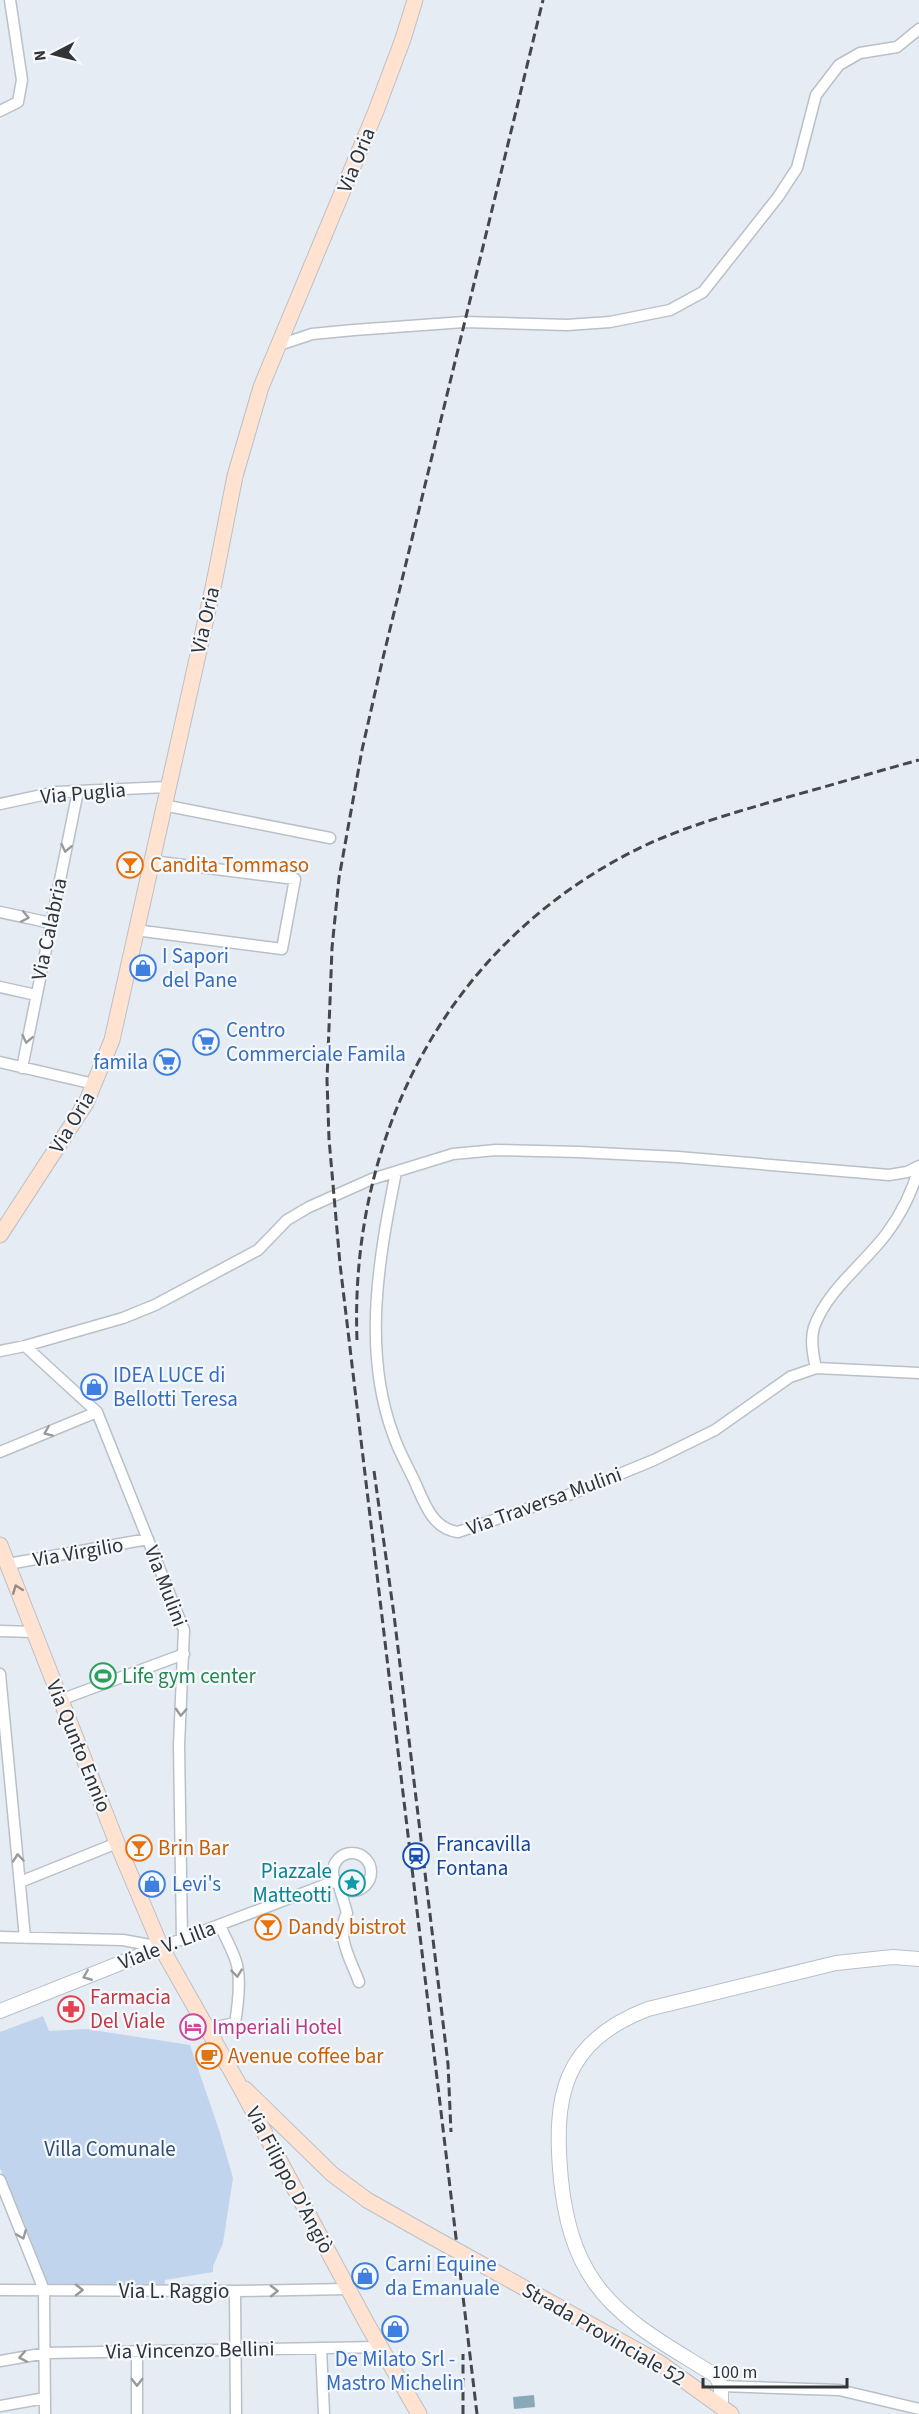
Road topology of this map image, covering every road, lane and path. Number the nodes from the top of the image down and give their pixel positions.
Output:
1 (10, 0) edge
2 (415, 0) edge
3 (919, 29) edge
4 (0, 111) edge
5 (279, 345) junction
6 (167, 787) junction
7 (78, 791) junction
8 (0, 805) edge
9 (163, 805) junction
10 (330, 838) dead end
11 (152, 861) junction
12 (0, 912) edge
13 (51, 923) junction
14 (135, 930) junction
15 (0, 987) edge
16 (36, 994) junction
17 (0, 1062) edge
18 (22, 1068) junction
19 (94, 1084) junction
20 (919, 1167) edge
21 (396, 1172) junction
22 (0, 1236) edge
23 (25, 1346) junction
24 (0, 1351) edge
25 (816, 1368) junction
26 (919, 1373) edge
27 (97, 1412) junction
28 (0, 1452) edge
29 (148, 1539) junction
30 (0, 1545) edge
31 (8, 1564) junction
32 (0, 1631) edge
33 (34, 1632) junction
34 (184, 1654) junction
35 (0, 1674) edge
36 (60, 1700) junction
37 (0, 1792) edge
38 (13, 1792) junction
39 (117, 1843) junction
40 (20, 1882) junction
41 (220, 1926) junction
42 (0, 1937) edge
43 (25, 1938) junction
44 (182, 1940) junction
45 (161, 1947) junction
46 (919, 1959) edge
47 (359, 1982) dead end
48 (0, 2011) edge
49 (207, 2029) junction
50 (238, 2083) junction
51 (0, 2180) edge
52 (348, 2289) junction
53 (0, 2290) edge
54 (45, 2290) junction
55 (235, 2291) junction
56 (380, 2347) junction
57 (321, 2348) junction
58 (236, 2349) junction
59 (137, 2350) junction
60 (46, 2353) junction
61 (0, 2361) edge
62 (721, 2386) junction
63 (45, 2398) junction
64 (0, 2406) edge
65 (919, 2409) edge
66 (726, 2410) edge
67 (45, 2414) edge
68 (137, 2414) edge
69 (236, 2414) edge
70 (324, 2414) edge
71 (419, 2414) edge

1 - 4 street
2 - 5 main road, Via Oria
3 - 5 street
5 - 6 main road, Via Oria
6 - 7 street, Via Puglia
6 - 9 main road, Via Oria
7 - 8 street, Via Puglia
7 -> 13 street, Via Calabria
9 - 10 street
9 - 11 main road, Via Oria
11 - 14 main road, Via Oria
11 - 14 street
12 -> 13 street
13 - 16 street, Via Calabria
14 - 19 main road, Via Oria
15 - 16 street
16 -> 18 street, Via Calabria
17 - 18 street
18 - 19 street
19 - 22 main road, Via Oria
20 - 21 street
20 - 25 street
21 - 23 street
21 - 25 street, Via Traversa Mulini
23 - 24 street
23 - 27 street, Via Mulini
25 - 26 street, Via Traversa Mulini
27 -> 28 street
27 - 29 street, Via Mulini
29 - 31 street, Via Virgilio
29 - 34 street, Via Mulini
30 - 31 main road, Via Qunto Ennio
33 -> 31 main road, Via Qunto Ennio
32 - 33 street
33 - 36 main road, Via Qunto Ennio
34 - 36 street
34 -> 44 street, Via Mulini
35 - 38 street
36 - 39 main road, Via Qunto Ennio
37 - 38 street
40 -> 38 street
39 - 40 street
39 - 45 main road, Via Qunto Ennio
40 - 43 street
41 - 44 street, Viale V. Lilla
41 - 47 street, Viale V. Lilla
41 -> 49 street
42 - 43 street
43 - 45 street
44 - 45 street, Viale V. Lilla
45 -> 48 street, Viale V. Lilla
45 - 49 main road, Via Filippo D'Angiò
46 - 62 street
49 - 50 main road, Via Filippo D'Angiò
50 - 52 main road, Via Filippo D'Angiò
50 - 66 main road, Strada Provinciale 52, bridge
51 -> 54 street
55 -> 52 street, Via L. Raggio
52 - 56 main road, Via Filippo D'Angiò
53 - 54 street, Via L. Raggio
54 -> 55 street, Via L. Raggio
54 - 60 street
55 - 58 street
56 - 57 street, Via Vincenzo Bellini
56 - 71 main road, Via Filippo D'Angiò
57 - 58 street, Via Vincenzo Bellini
57 - 70 street
58 - 59 street, Via Vincenzo Bellini
58 - 69 street
59 - 60 street, Via Vincenzo Bellini
59 -> 68 street
60 -> 61 street, Via Vincenzo Bellini
60 - 63 street
62 - 65 street
62 - 66 street
63 - 64 street
63 - 67 street

